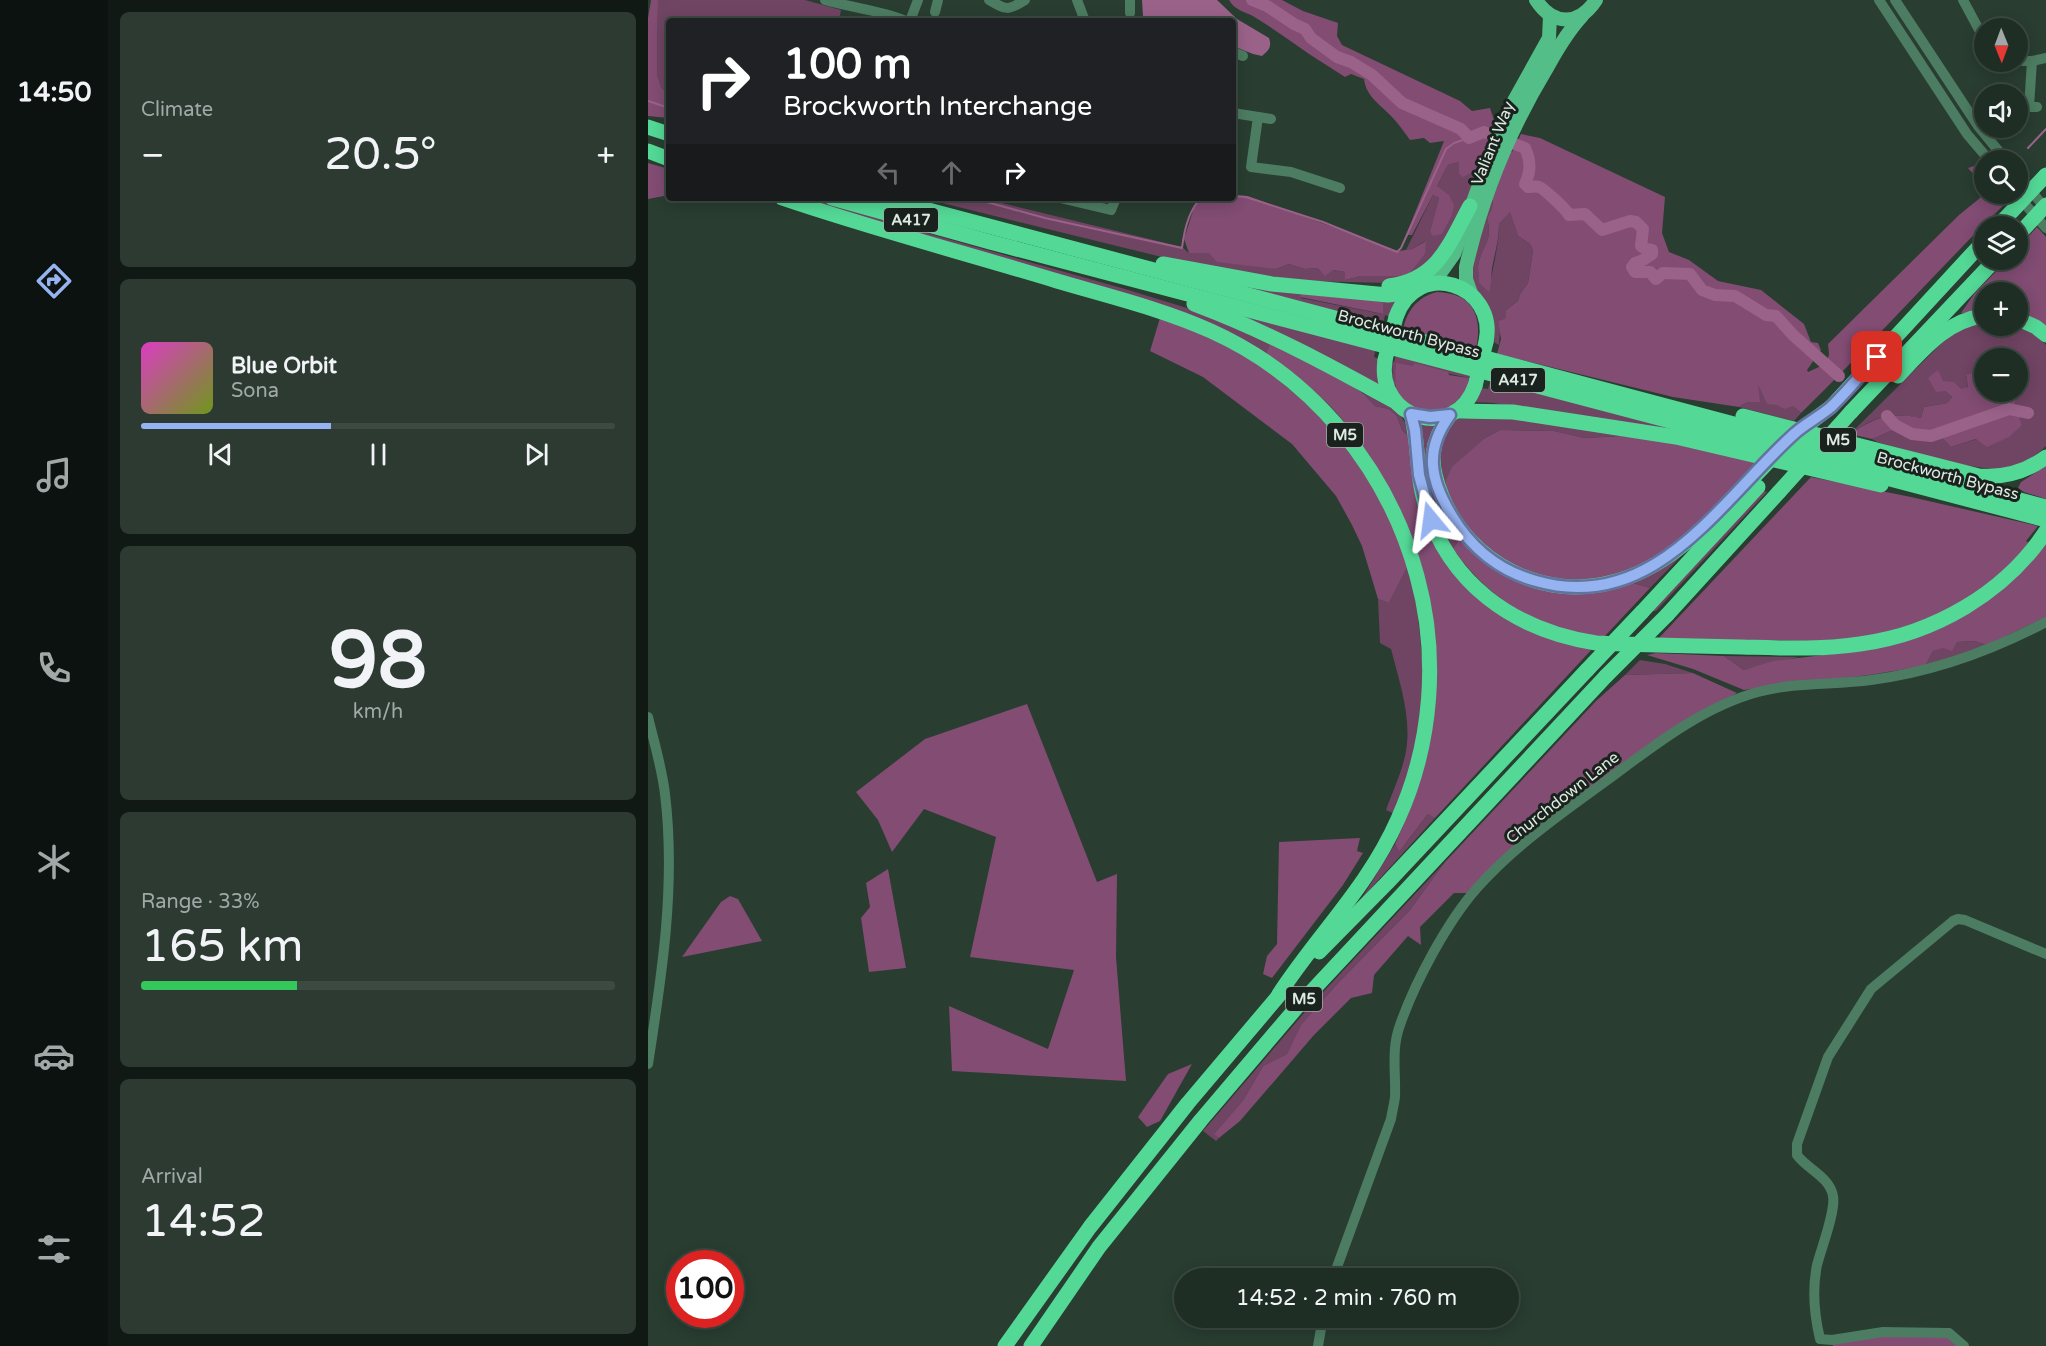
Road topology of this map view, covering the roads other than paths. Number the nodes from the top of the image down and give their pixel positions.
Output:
1 (825, 0) edge
2 (918, 0) edge
3 (939, 0) edge
4 (989, 0) edge
5 (1024, 0) edge
6 (1077, 0) edge
7 (1130, 0) edge
8 (1536, 0) edge
9 (1596, 0) edge
10 (1879, 0) edge
11 (1895, 0) edge
12 (1963, 0) edge
13 (850, 3) edge
14 (867, 5) edge
15 (935, 12) dead end
16 (1130, 13) dead end
17 (1550, 16) junction
18 (1582, 16) junction
19 (900, 18) edge
20 (909, 18) edge
21 (1083, 18) edge
22 (1974, 20) edge
23 (2046, 58) edge
24 (2031, 61) joint
25 (2028, 107) edge
26 (1236, 113) edge
27 (1258, 117) junction
28 (1271, 119) dead end
29 (648, 127) edge
30 (1508, 128) junction
31 (666, 133) edge
32 (648, 142) edge
33 (666, 149) edge
34 (1981, 150) edge
35 (1998, 150) edge
36 (648, 151) edge
37 (1498, 151) junction
38 (666, 158) edge
39 (2046, 175) edge
40 (2028, 187) edge
41 (1340, 188) dead end
42 (791, 201) edge
43 (845, 201) edge
44 (892, 201) edge
45 (1073, 201) edge
46 (1115, 201) edge
47 (2025, 204) edge
48 (2046, 204) edge
49 (1470, 206) junction
50 (2046, 209) edge
51 (2007, 216) edge
52 (2028, 224) edge
53 (2046, 228) edge
54 (993, 235) junction
55 (1974, 252) edge
56 (1986, 270) edge
57 (1419, 288) junction
58 (1329, 290) junction
59 (1472, 296) junction
60 (1974, 318) edge
61 (2028, 323) edge
62 (2046, 335) edge
63 (1625, 395) junction
64 (1394, 401) junction
65 (1454, 413) junction
66 (1856, 413) junction
67 (1411, 414) junction
68 (2046, 457) edge
69 (1753, 485) junction
70 (2046, 507) edge
71 (2019, 512) junction
72 (2046, 520) edge
73 (2044, 534) edge
74 (2045, 626) edge
75 (648, 717) edge
76 (2046, 954) edge
77 (1279, 994) junction
78 (648, 1064) edge
79 (1336, 1268) edge
80 (1321, 1328) edge
81 (1005, 1346) edge
82 (1031, 1346) edge
83 (1318, 1346) edge
84 (1964, 1346) edge

1 - 13 street
2 - 20 street
3 - 15 street
4 - 5 street
6 - 21 street
7 - 16 street
8 - 17 main road
9 - 18 main road, Valiant Way
10 - 34 street
11 - 35 street
12 - 22 street
13 - 14 street
14 - 19 street
17 - 18 main road
17 - 30 main road, Valiant Way
18 - 30 main road, Valiant Way
23 - 24 street
24 - 25 street
26 - 27 street
27 - 28 street
27 - 41 street
29 - 31 highway
30 - 37 main road, Valiant Way
32 - 33 highway
36 - 38 highway
37 - 49 main road, Valiant Way
37 - 59 main road, Valiant Way
39 - 51 highway, bridge
40 - 50 street
42 - 77 highway, M5
43 - 54 highway, Brockworth Bypass / A417
44 - 54 highway, Brockworth Bypass / A417
45 - 46 street
47 - 53 street
48 - 52 highway, bridge
49 - 57 main road, Valiant Way
49 - 58 highway
54 - 58 highway
54 - 63 highway, Brockworth Bypass / A417
54 - 64 highway
54 - 71 highway, Brockworth Bypass / A417
55 - 69 highway, M5, bridge
56 - 66 highway, M5
57 - 58 highway
57 - 59 highway
57 - 64 highway, bridge
59 - 65 highway, bridge
60 - 66 highway, M5
61 - 62 highway
63 - 68 highway, M5
63 - 70 highway, Brockworth Bypass / A417
64 - 67 highway
65 - 67 highway
65 - 69 highway, M5
65 - 71 highway
66 - 82 highway, M5, bridge
67 - 73 highway
69 - 77 highway, M5, bridge
71 - 72 highway, Brockworth Bypass / A417
74 - 79 street, Churchdown Lane
75 - 78 street
76 - 84 street
77 - 81 highway, M5
80 - 83 street

